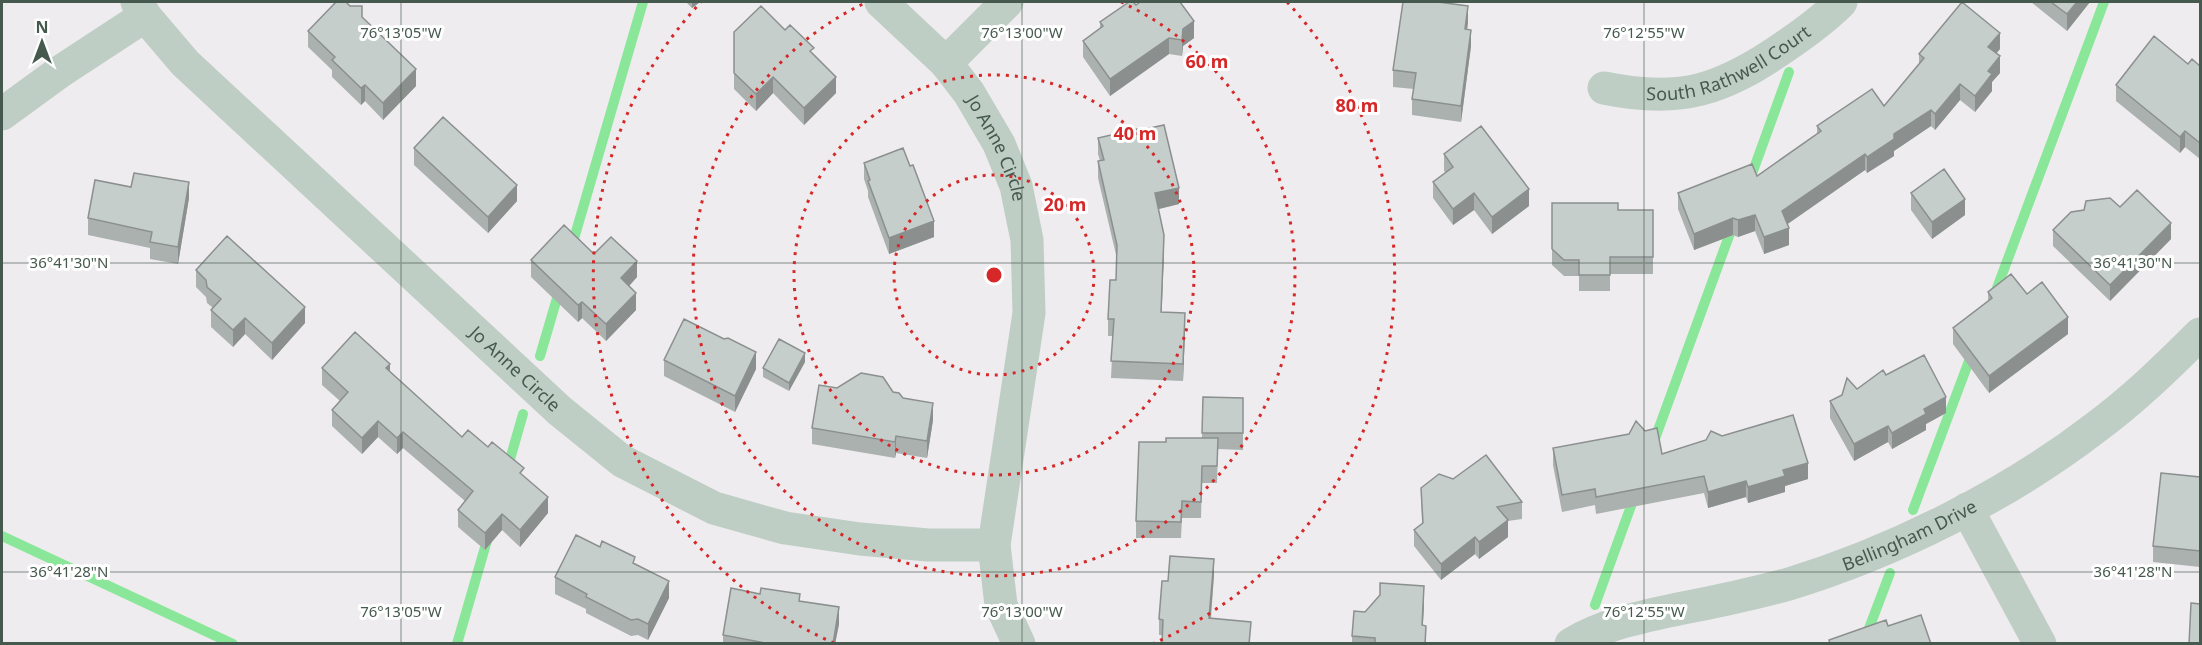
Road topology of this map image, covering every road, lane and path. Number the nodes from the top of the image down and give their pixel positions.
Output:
1 (881, 2) edge
2 (1007, 2) edge
3 (1841, 2) edge
4 (141, 9) edge
5 (946, 63) junction
6 (1604, 88) dead end
7 (2, 114) edge
8 (2200, 334) edge
9 (1968, 509) junction
10 (994, 545) junction
11 (1019, 644) edge
12 (1571, 644) edge
13 (2040, 644) edge

1 - 5 street, Jo Anne Circle
2 - 5 street
3 - 6 street, South Rathwell Court
4 - 7 street
4 - 10 street, Jo Anne Circle
5 - 10 street, Jo Anne Circle
8 - 9 street, Bellingham Drive
9 - 12 street, Bellingham Drive
9 - 13 street
10 - 11 street, Jo Anne Circle

